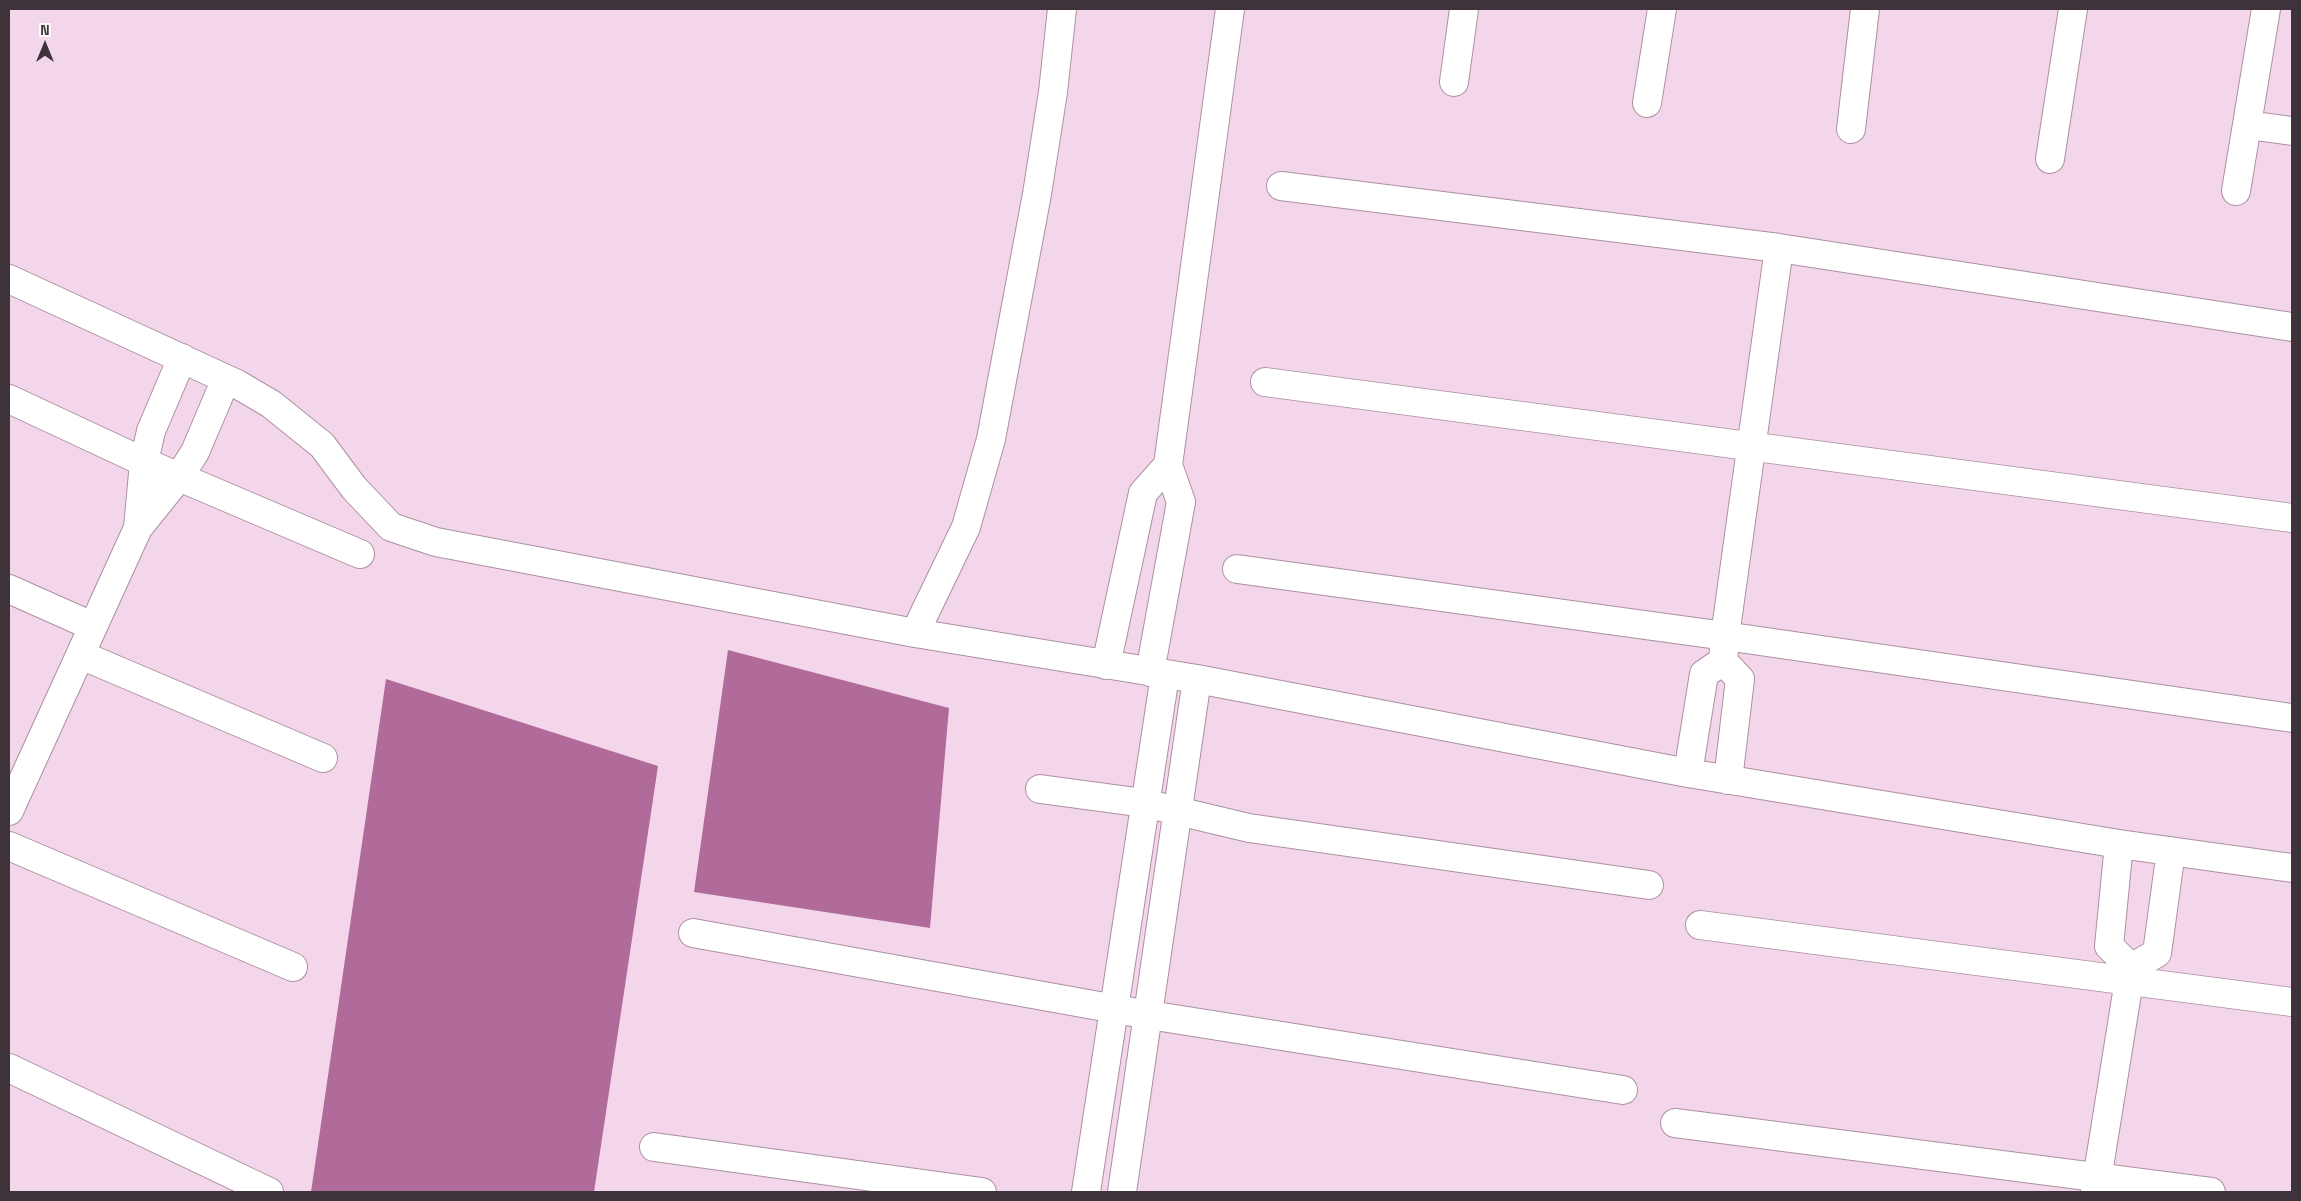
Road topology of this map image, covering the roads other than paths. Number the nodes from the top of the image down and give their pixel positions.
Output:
1 (1062, 9) edge
2 (1230, 9) edge
3 (1464, 9) edge
4 (1662, 9) edge
5 (1865, 9) edge
6 (2073, 9) edge
7 (2266, 9) edge
8 (1454, 82) dead end
9 (1648, 103) dead end
10 (2248, 125) junction
11 (1851, 129) dead end
12 (2292, 131) edge
13 (2050, 159) dead end
14 (1281, 186) dead end
15 (2236, 191) dead end
16 (1779, 248) junction
17 (9, 279) edge
18 (2292, 327) edge
19 (182, 358) junction
20 (226, 379) junction
21 (1265, 382) dead end
22 (9, 399) edge
23 (1752, 445) junction
24 (144, 462) junction
25 (1168, 465) junction
26 (179, 477) junction
27 (2292, 518) edge
28 (138, 528) junction
29 (360, 554) dead end
30 (1237, 569) dead end
31 (9, 590) edge
32 (92, 626) junction
33 (915, 633) junction
34 (1724, 648) junction
35 (81, 655) junction
36 (1106, 665) junction
37 (1158, 674) junction
38 (1197, 680) junction
39 (2292, 718) edge
40 (323, 758) dead end
41 (1688, 773) junction
42 (1728, 780) junction
43 (1040, 789) dead end
44 (12, 793) edge
45 (1144, 803) junction
46 (1178, 812) junction
47 (2120, 844) junction
48 (9, 846) edge
49 (2171, 851) junction
50 (2292, 868) edge
51 (1649, 885) dead end
52 (1700, 925) dead end
53 (693, 933) dead end
54 (292, 967) dead end
55 (2130, 974) junction
56 (2292, 1002) edge
57 (1113, 1008) junction
58 (1149, 1015) junction
59 (9, 1068) edge
60 (1623, 1090) dead end
61 (1675, 1123) dead end
62 (654, 1147) dead end
63 (2096, 1185) edge
64 (269, 1192) edge
65 (982, 1192) edge
66 (1086, 1192) edge
67 (1122, 1192) edge
68 (2211, 1192) edge

1 - 33 street
2 - 25 street
3 - 8 street
4 - 9 street
5 - 11 street
6 - 13 street
7 - 10 street
10 - 12 street
10 - 15 street
14 - 16 street
16 - 18 street
16 - 23 street
17 - 19 street
19 - 20 street
19 - 24 street
20 - 26 street
20 - 33 street
21 - 23 street
22 - 24 street
23 - 27 street
23 - 34 street
24 - 26 street
24 - 28 street
25 - 36 street
25 - 37 street
26 - 28 street
26 - 29 street
28 - 32 street
30 - 34 street
31 - 32 street
32 - 35 street
33 - 36 street
34 - 39 street
34 - 41 street
34 - 42 street
35 - 40 street
35 - 44 street
36 - 37 street
37 - 38 street
37 - 45 street
38 - 41 street
38 - 46 street
41 - 42 street
42 - 47 street
43 - 45 street
45 - 46 street
45 - 57 street
46 - 51 street
46 - 58 street
47 - 49 street
47 - 55 street
48 - 54 street
49 - 50 street
49 - 55 street
52 - 55 street
53 - 57 street
55 - 56 street
55 - 63 street
57 - 58 street
57 - 66 street
58 - 60 street
58 - 67 street
59 - 64 street
61 - 63 street
62 - 65 street
63 - 68 street

